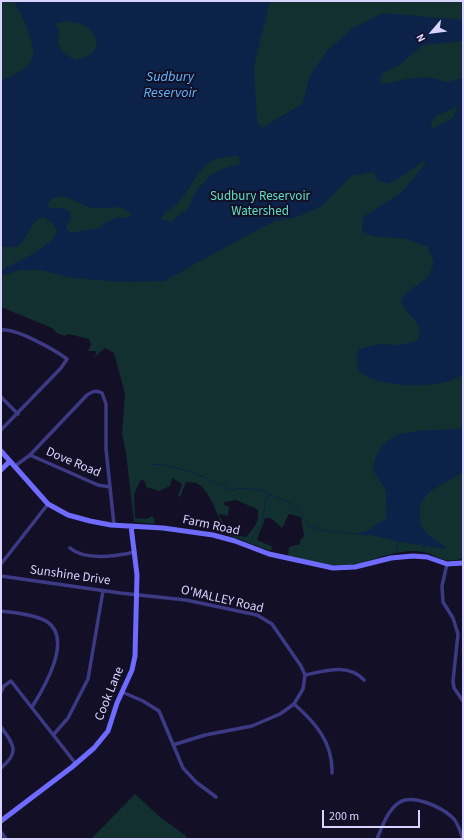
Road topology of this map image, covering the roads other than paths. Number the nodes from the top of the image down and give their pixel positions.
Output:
1 (1, 330) edge
2 (1, 397) edge
3 (18, 414) junction
4 (1, 430) edge
5 (1, 451) edge
6 (30, 455) junction
7 (10, 461) junction
8 (16, 466) junction
9 (1, 470) edge
10 (110, 487) junction
11 (48, 504) junction
12 (114, 525) junction
13 (131, 526) junction
14 (70, 548) dead end
15 (135, 552) junction
16 (463, 563) edge
17 (1, 564) edge
18 (447, 564) junction
19 (1, 576) edge
20 (103, 591) junction
21 (137, 596) junction
22 (1, 611) edge
23 (305, 676) junction
24 (364, 680) dead end
25 (1, 692) edge
26 (122, 692) junction
27 (463, 701) edge
28 (294, 704) junction
29 (32, 707) junction
30 (1, 727) edge
31 (54, 734) junction
32 (173, 745) junction
33 (76, 764) junction
34 (1, 768) edge
35 (332, 773) dead end
36 (216, 797) dead end
37 (1, 821) edge
38 (1, 832) edge
39 (6, 839) edge
40 (377, 839) edge
41 (463, 839) edge

1 - 3 street
2 - 3 street
3 - 4 street
5 - 7 street, Farm Road
6 - 8 street
6 - 10 street, Dove Road
6 - 10 street
7 - 8 street, Farm Road
7 - 9 street
8 - 11 street, Farm Road
10 - 12 street
11 - 12 street, Farm Road
11 - 17 street
12 - 13 street, Farm Road
13 - 15 street, Cook Lane
13 - 18 street, Farm Road
14 - 15 street
15 - 21 street, Cook Lane
16 - 18 street, Farm Road
18 - 27 street
19 - 20 street, Sunshine Drive
20 - 21 street, Sunshine Drive
20 - 31 street
21 - 23 street, O'MALLEY Road
21 - 26 street, Cook Lane
22 - 29 street
23 - 24 street
23 - 28 street
25 - 29 street
26 - 32 street
26 - 33 street, Cook Lane
28 - 32 street
28 - 35 street
29 - 31 street
30 - 34 street
31 - 33 street
32 - 36 street
33 - 37 street, Cook Lane
38 - 39 street
40 - 41 street

